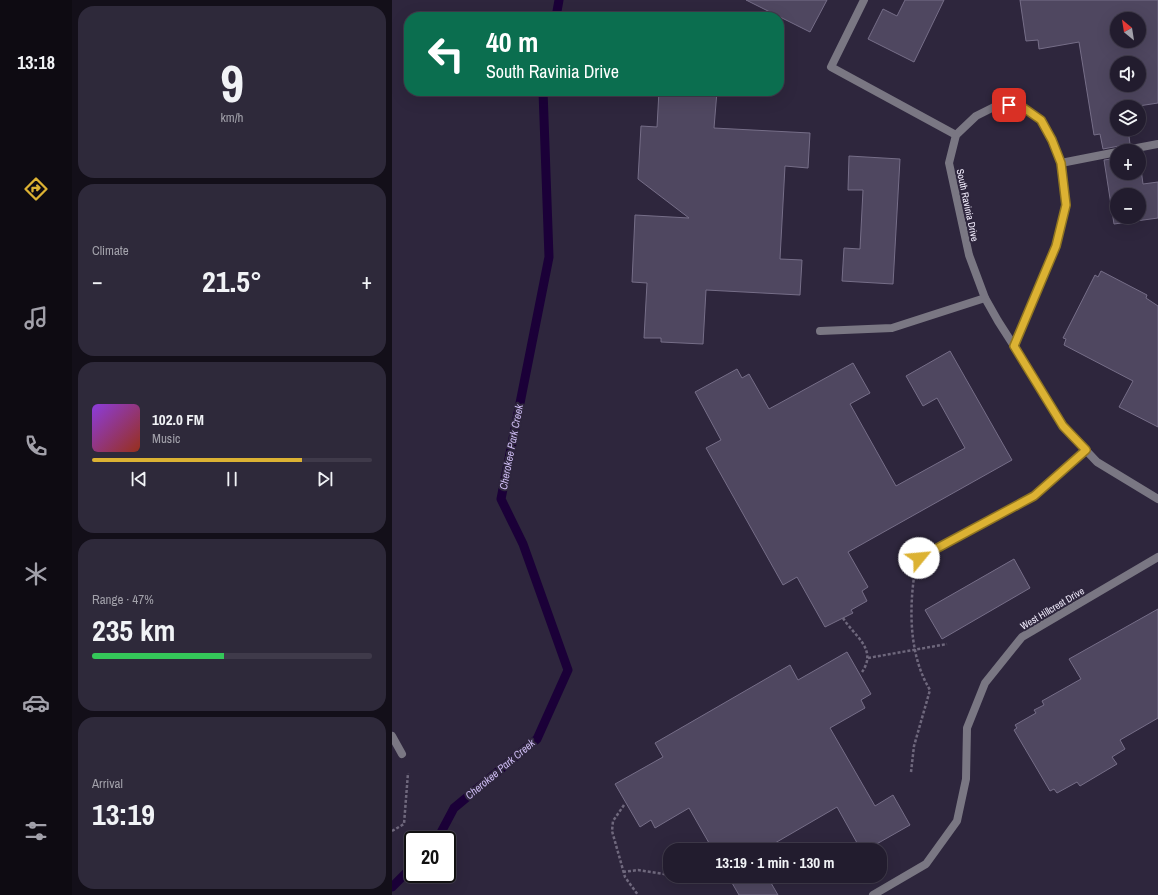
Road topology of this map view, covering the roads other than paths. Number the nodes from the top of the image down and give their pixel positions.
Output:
1 (864, 0) edge
2 (956, 135) junction
3 (1158, 144) edge
4 (1146, 146) edge
5 (1110, 153) edge
6 (1061, 163) junction
7 (985, 298) junction
8 (820, 331) dead end
9 (1014, 346) junction
10 (1086, 450) junction
11 (1158, 499) edge
12 (1158, 557) edge
13 (919, 558) road end
14 (392, 736) edge
15 (402, 754) road end
16 (873, 895) edge

1 - 2 street
2 - 6 street
2 - 7 street, South Ravinia Drive
3 - 4 street
5 - 6 street
6 - 9 street
7 - 8 street
7 - 9 street, South Ravinia Drive
9 - 10 street, South Ravinia Drive
10 - 11 street, South Ravinia Drive
10 - 13 street
12 - 16 street, West Hillcrest Drive
14 - 15 street

